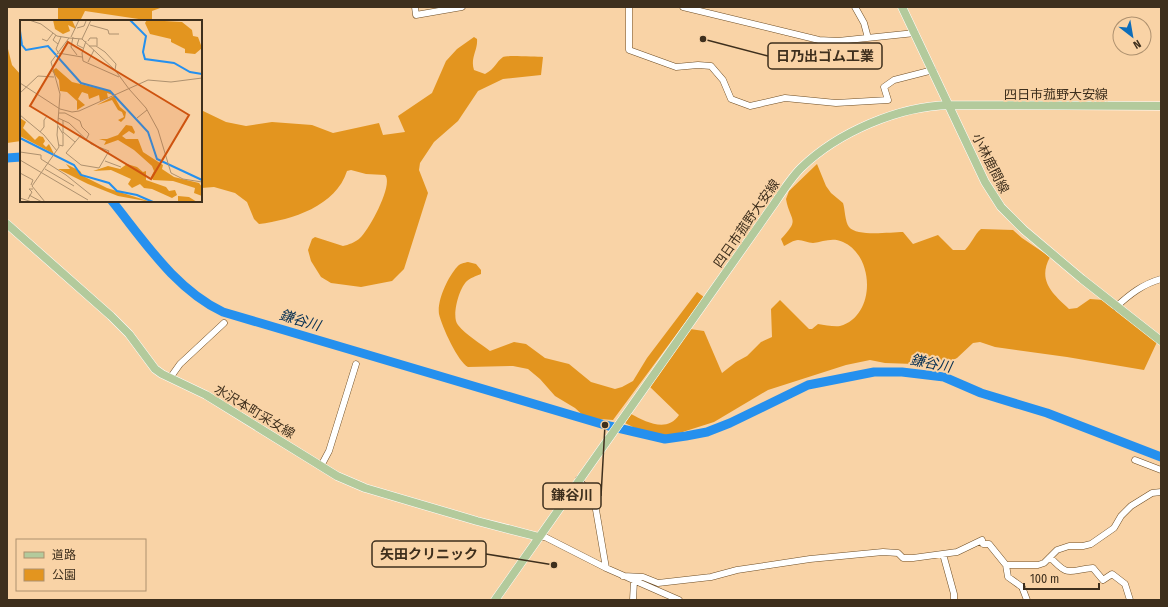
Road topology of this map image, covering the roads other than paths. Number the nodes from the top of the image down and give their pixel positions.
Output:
1 (415, 7) edge
2 (462, 7) edge
3 (629, 7) edge
4 (683, 7) edge
5 (855, 7) edge
6 (902, 7) edge
7 (915, 33) junction
8 (868, 38) junction
9 (933, 70) junction
10 (950, 105) junction
11 (1161, 106) edge
12 (7, 224) edge
13 (1161, 279) edge
14 (1116, 307) junction
15 (224, 323) dead end
16 (1161, 341) edge
17 (356, 364) dead end
18 (170, 378) junction
19 (1135, 460) dead end
20 (321, 466) junction
21 (1161, 470) edge
22 (582, 476) junction
23 (1161, 492) edge
24 (539, 537) junction
25 (943, 554) junction
26 (1050, 557) junction
27 (1006, 565) junction
28 (606, 568) junction
29 (623, 576) junction
30 (634, 581) junction
31 (495, 600) edge
32 (633, 600) edge
33 (679, 600) edge
34 (954, 600) edge
35 (1027, 600) edge
36 (1130, 600) edge

1 - 2 street
3 - 9 street
4 - 8 street
5 - 8 street
6 - 7 main road, 小林鹿間線
7 - 8 street
7 - 9 main road, 小林鹿間線
9 - 10 main road, 小林鹿間線
10 - 11 main road, 四日市菰野大安線
10 - 14 main road, 小林鹿間線
10 - 22 main road, 四日市菰野大安線
12 - 18 main road, 水沢本町采女線
13 - 14 street
14 - 16 main road, 小林鹿間線
15 - 18 street
17 - 20 street
18 - 20 main road, 水沢本町采女線
19 - 21 street
20 - 24 main road, 水沢本町采女線
22 - 24 main road, 四日市菰野大安線
22 - 28 street
23 - 26 street
24 - 28 street
24 - 31 main road, 四日市菰野大安線
25 - 27 street
25 - 29 street
25 - 34 street
26 - 27 street
26 - 36 street
27 - 35 street
28 - 29 street
29 - 30 street
30 - 32 street
30 - 33 street

